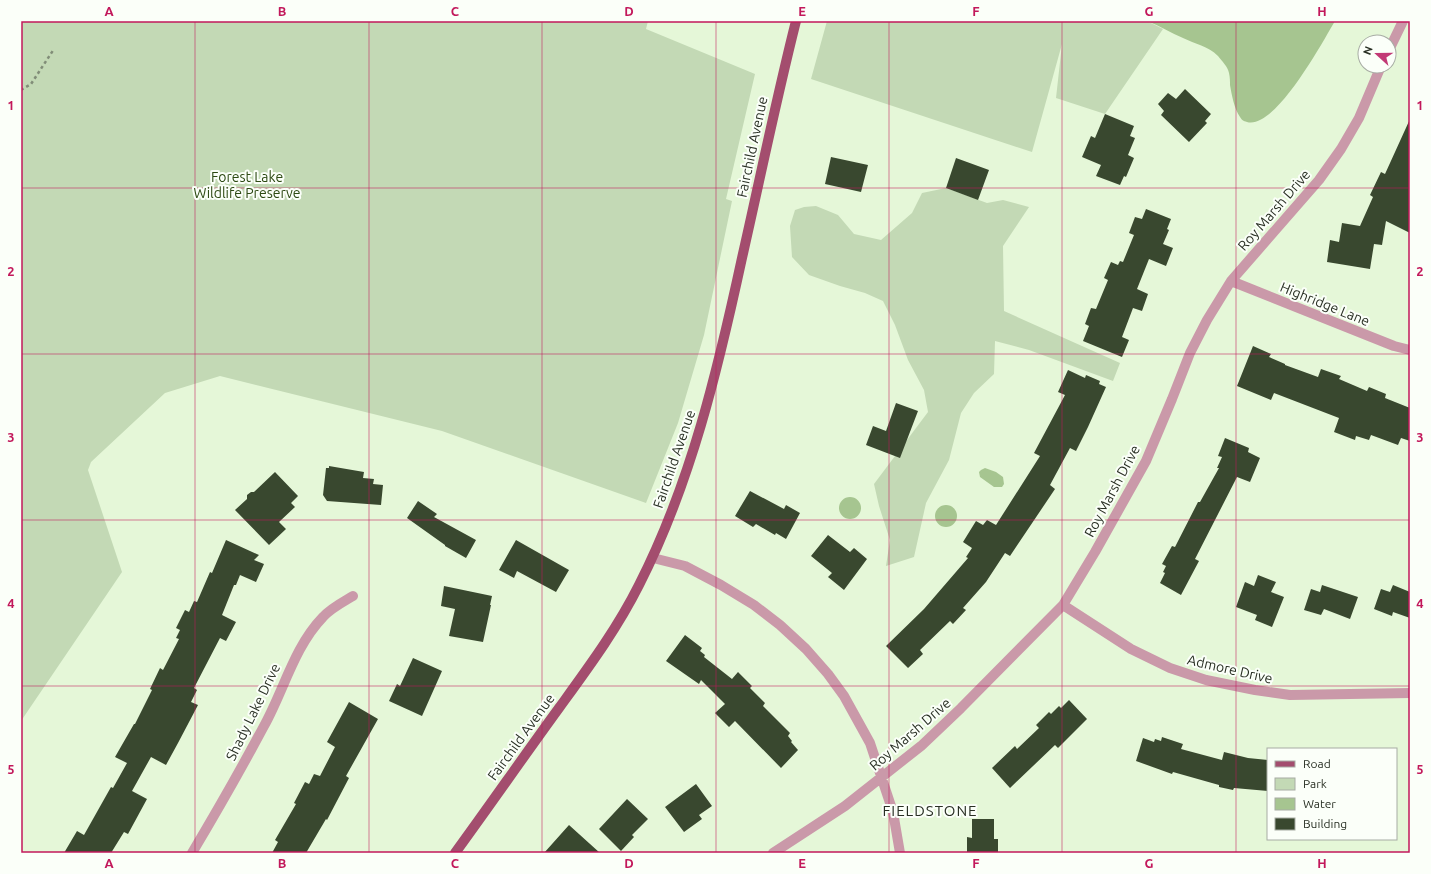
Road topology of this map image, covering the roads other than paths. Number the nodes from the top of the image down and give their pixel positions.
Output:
1 (796, 21) edge
2 (1403, 21) edge
3 (1397, 34) edge
4 (1378, 74) edge
5 (1231, 281) junction
6 (1410, 350) edge
7 (653, 558) junction
8 (353, 596) dead end
9 (1062, 605) junction
10 (1410, 693) edge
11 (882, 777) junction
12 (192, 853) edge
13 (455, 853) edge
14 (773, 853) edge
15 (900, 853) edge

1 - 7 main road, Fairchild Avenue
2 - 3 street
4 - 5 street, Roy Marsh Drive
5 - 6 street, Highridge Lane
5 - 9 street, Roy Marsh Drive
7 - 11 street
7 - 13 main road, Fairchild Avenue
8 - 12 street, Shady Lake Drive
9 - 10 street, Admore Drive
9 - 11 street, Roy Marsh Drive
11 - 14 street, Roy Marsh Drive
11 - 15 street

